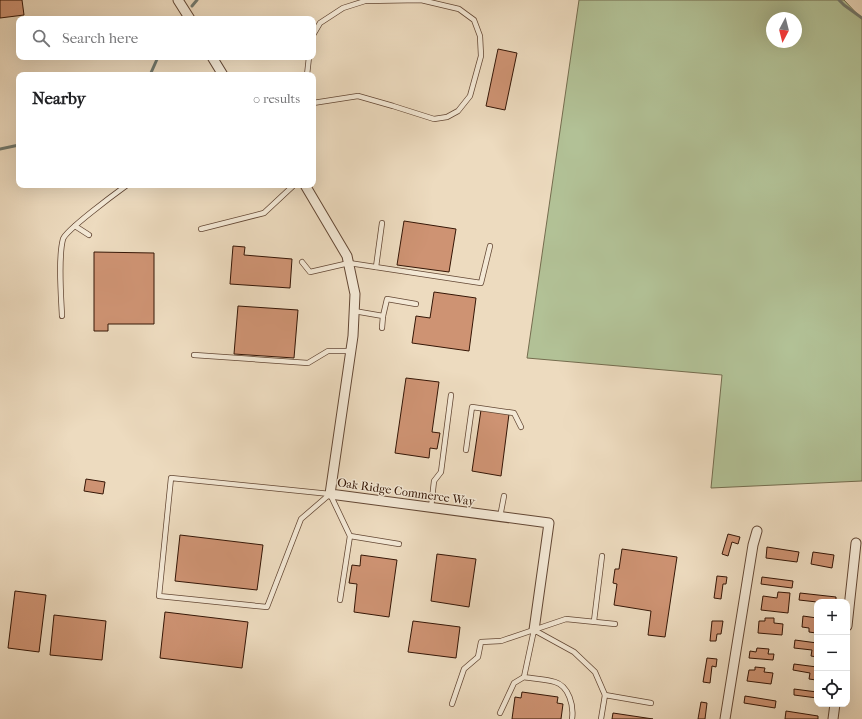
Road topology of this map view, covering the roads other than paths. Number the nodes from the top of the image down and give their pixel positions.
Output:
1 (178, 0) edge
2 (188, 16) edge
3 (316, 30) edge
4 (214, 60) edge
5 (309, 60) edge
6 (221, 72) edge
7 (307, 72) edge
8 (316, 103) edge
9 (123, 188) edge
10 (291, 188) edge
11 (307, 188) edge
12 (382, 223) dead end
13 (75, 226) junction
14 (201, 229) dead end
15 (89, 235) dead end
16 (490, 246) dead end
17 (302, 262) dead end
18 (349, 263) junction
19 (376, 267) junction
20 (416, 304) dead end
21 (354, 311) junction
22 (62, 316) dead end
23 (383, 316) junction
24 (382, 328) dead end
25 (350, 351) junction
26 (194, 355) dead end
27 (452, 395) dead end
28 (521, 427) dead end
29 (466, 450) dead end
30 (330, 494) junction
31 (504, 496) dead end
32 (431, 508) junction
33 (500, 517) junction
34 (757, 531) dead end
35 (350, 536) junction
36 (856, 542) dead end
37 (399, 544) dead end
38 (602, 556) dead end
39 (850, 599) edge
40 (340, 600) dead end
41 (594, 621) junction
42 (615, 624) dead end
43 (534, 630) junction
44 (524, 677) junction
45 (605, 695) junction
46 (651, 703) dead end
47 (452, 704) dead end
48 (835, 707) edge
49 (500, 713) dead end
50 (572, 719) edge
51 (601, 719) edge
52 (725, 719) edge
53 (833, 719) edge

1 - 2 street
3 - 8 lane
4 - 6 street
5 - 7 lane
9 - 13 lane
10 - 14 lane
11 - 18 street, Oak Ridge Commerce Way
12 - 19 lane
13 - 15 lane
13 - 22 lane
16 - 19 lane
17 - 18 lane
18 - 19 lane
18 - 21 street, Oak Ridge Commerce Way
20 - 23 lane
21 - 23 lane
21 - 25 street, Oak Ridge Commerce Way
23 - 24 lane
25 - 26 lane
25 - 30 street, Oak Ridge Commerce Way
27 - 32 lane
28 - 29 lane
30 - 30 lane
30 - 32 street, Oak Ridge Commerce Way
30 - 35 lane
31 - 33 lane
32 - 33 street, Oak Ridge Commerce Way
33 - 43 street, Oak Ridge Commerce Way
34 - 52 street
35 - 37 lane
35 - 40 lane
36 - 39 street
38 - 41 lane
41 - 42 lane
41 - 43 lane
43 - 44 lane
43 - 45 lane
43 - 47 lane
44 - 49 lane
44 - 50 lane
45 - 46 lane
45 - 51 lane
48 - 53 street

